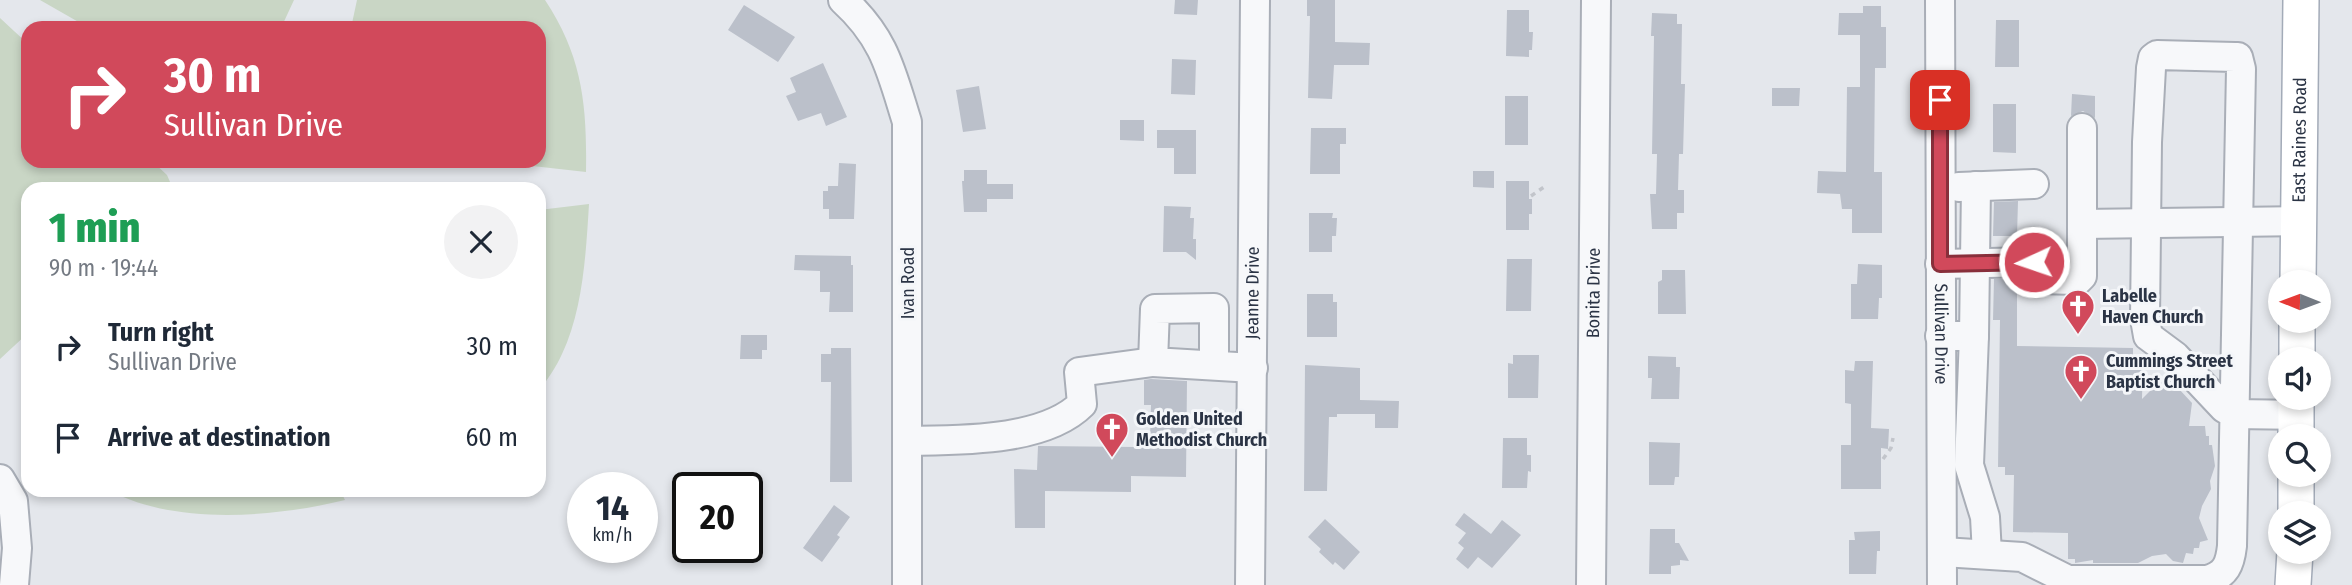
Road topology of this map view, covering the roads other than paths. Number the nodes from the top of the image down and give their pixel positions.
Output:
1 (843, 0) edge
2 (1255, 0) edge
3 (1596, 0) edge
4 (1940, 0) edge
5 (2301, 0) edge
6 (2082, 128) dead end
7 (2034, 184) dead end
8 (1939, 187) junction
9 (1976, 187) junction
10 (2298, 221) junction
11 (2237, 222) junction
12 (2146, 223) junction
13 (2082, 225) junction
14 (1940, 264) junction
15 (1974, 265) junction
16 (2298, 270) edge
17 (1940, 336) junction
18 (1974, 336) junction
19 (1153, 362) junction
20 (1214, 365) junction
21 (1253, 369) junction
22 (2234, 414) junction
23 (2296, 416) edge
24 (908, 441) junction
25 (2, 484) edge
26 (1943, 552) junction
27 (1987, 554) junction
28 (2294, 564) edge
29 (14, 585) edge
30 (907, 585) edge
31 (1250, 585) edge
32 (1591, 585) edge
33 (1942, 585) edge
34 (2293, 585) edge

1 - 24 street, Ivan Road
2 - 21 street, Jeanne Drive
3 - 32 street, Bonita Drive
4 - 8 street, Sullivan Drive
5 - 10 main road, East Raines Road
6 - 13 street
7 - 9 street
8 - 9 street
8 - 14 street, Sullivan Drive
9 - 15 street
10 - 11 street
10 - 16 main road, East Raines Road
11 - 12 street
11 - 12 street
11 - 22 street
12 - 13 street
12 - 22 street
13 - 15 street
14 - 15 street
14 - 17 street, Sullivan Drive
15 - 18 street
17 - 18 street
17 - 26 street, Sullivan Drive
18 - 27 street
19 - 20 street
19 - 20 street
19 - 24 street
20 - 21 street
21 - 31 street, Jeanne Drive
22 - 23 street
22 - 27 street
24 - 30 street, Ivan Road
25 - 29 street
26 - 27 street
26 - 33 street, Sullivan Drive
28 - 34 main road

